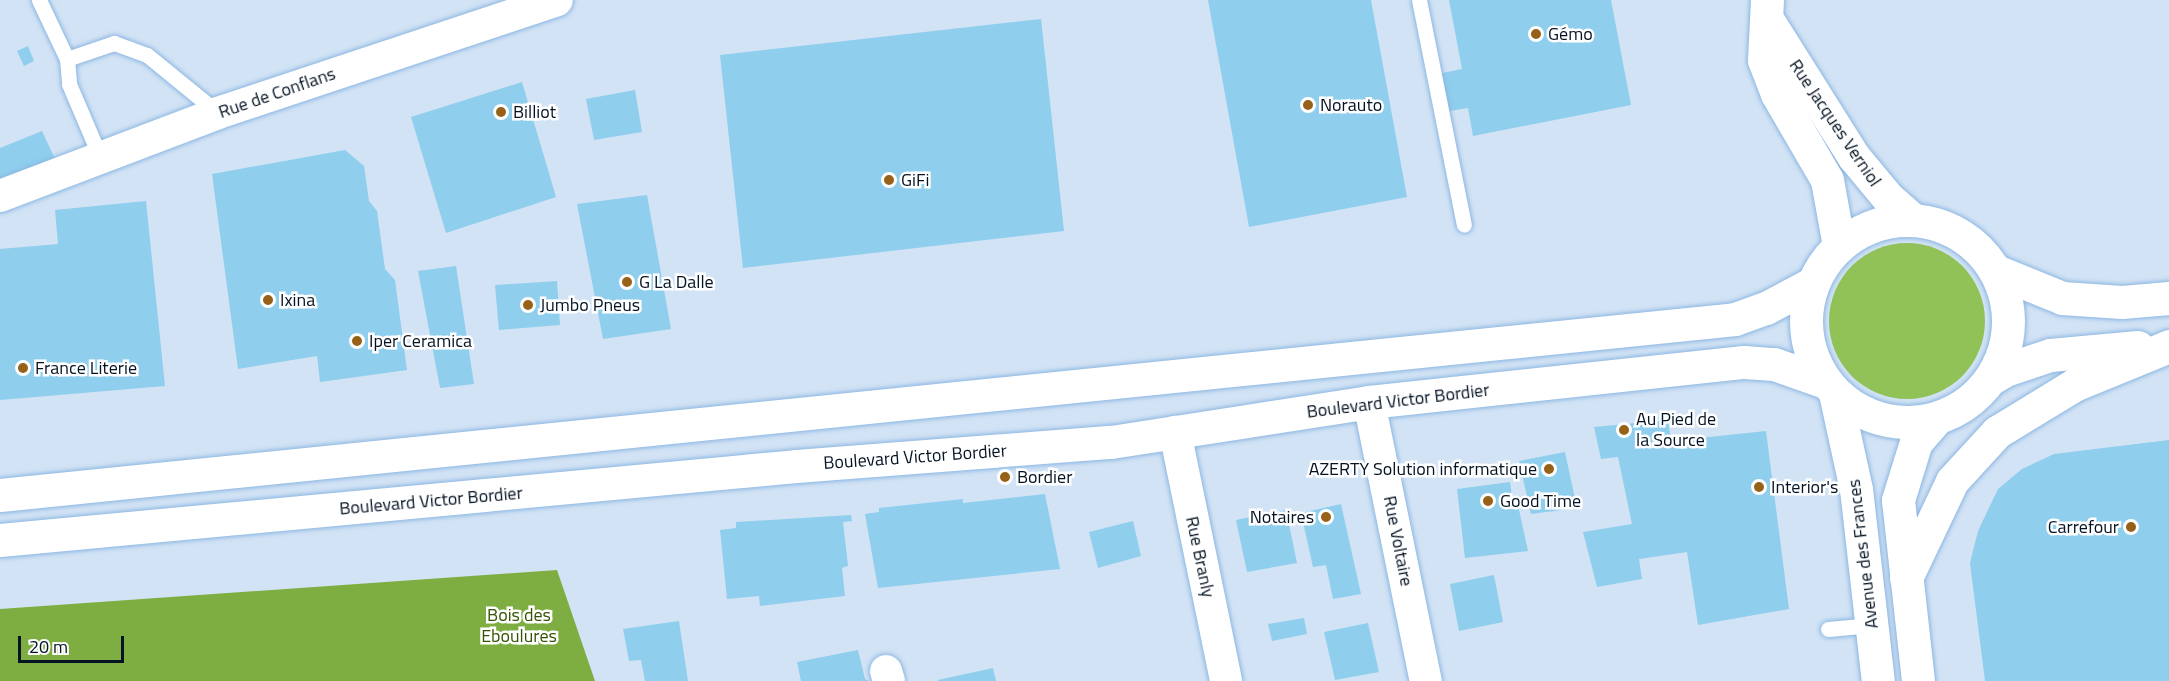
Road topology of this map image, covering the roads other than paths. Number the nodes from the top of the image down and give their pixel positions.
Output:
1 (39, 0) edge
2 (557, 0) edge
3 (1419, 0) edge
4 (1767, 9) edge
5 (67, 58) junction
6 (218, 113) junction
7 (112, 154) junction
8 (0, 196) edge
9 (1913, 220) junction
10 (1464, 225) dead end
11 (1839, 246) junction
12 (1996, 271) junction
13 (1813, 283) junction
14 (2169, 298) edge
15 (2169, 345) edge
16 (1989, 380) junction
17 (1830, 387) junction
18 (1370, 402) junction
19 (1937, 418) junction
20 (1175, 432) junction
21 (0, 495) edge
22 (0, 540) edge
23 (1906, 578) junction
24 (1872, 625) junction
25 (1828, 629) dead end
26 (1226, 681) edge
27 (1426, 681) edge
28 (1878, 681) edge
29 (1918, 681) edge

1 - 5 lane
2 - 6 street, Rue de Conflans
3 - 10 lane
4 - 9 main road, Rue Jacques Verniol
4 - 11 main road, Rue Jacques Verniol
5 - 6 lane
5 - 7 lane
6 - 7 street, Rue de Conflans
7 - 8 street, Rue de Conflans
9 - 11 main road
9 - 12 main road
11 - 13 main road
12 - 14 main road
12 - 16 main road
13 - 17 main road
13 - 21 main road
15 - 16 main road
15 - 23 main road
16 - 19 main road
17 - 18 main road, Boulevard Victor Bordier
17 - 19 main road
17 - 24 main road, Avenue des Frances
18 - 20 main road, Boulevard Victor Bordier
18 - 27 street, Rue Voltaire
19 - 23 main road
20 - 22 main road, Boulevard Victor Bordier
20 - 26 street, Rue Branly
23 - 29 main road
24 - 25 lane
24 - 28 main road, Avenue des Frances

